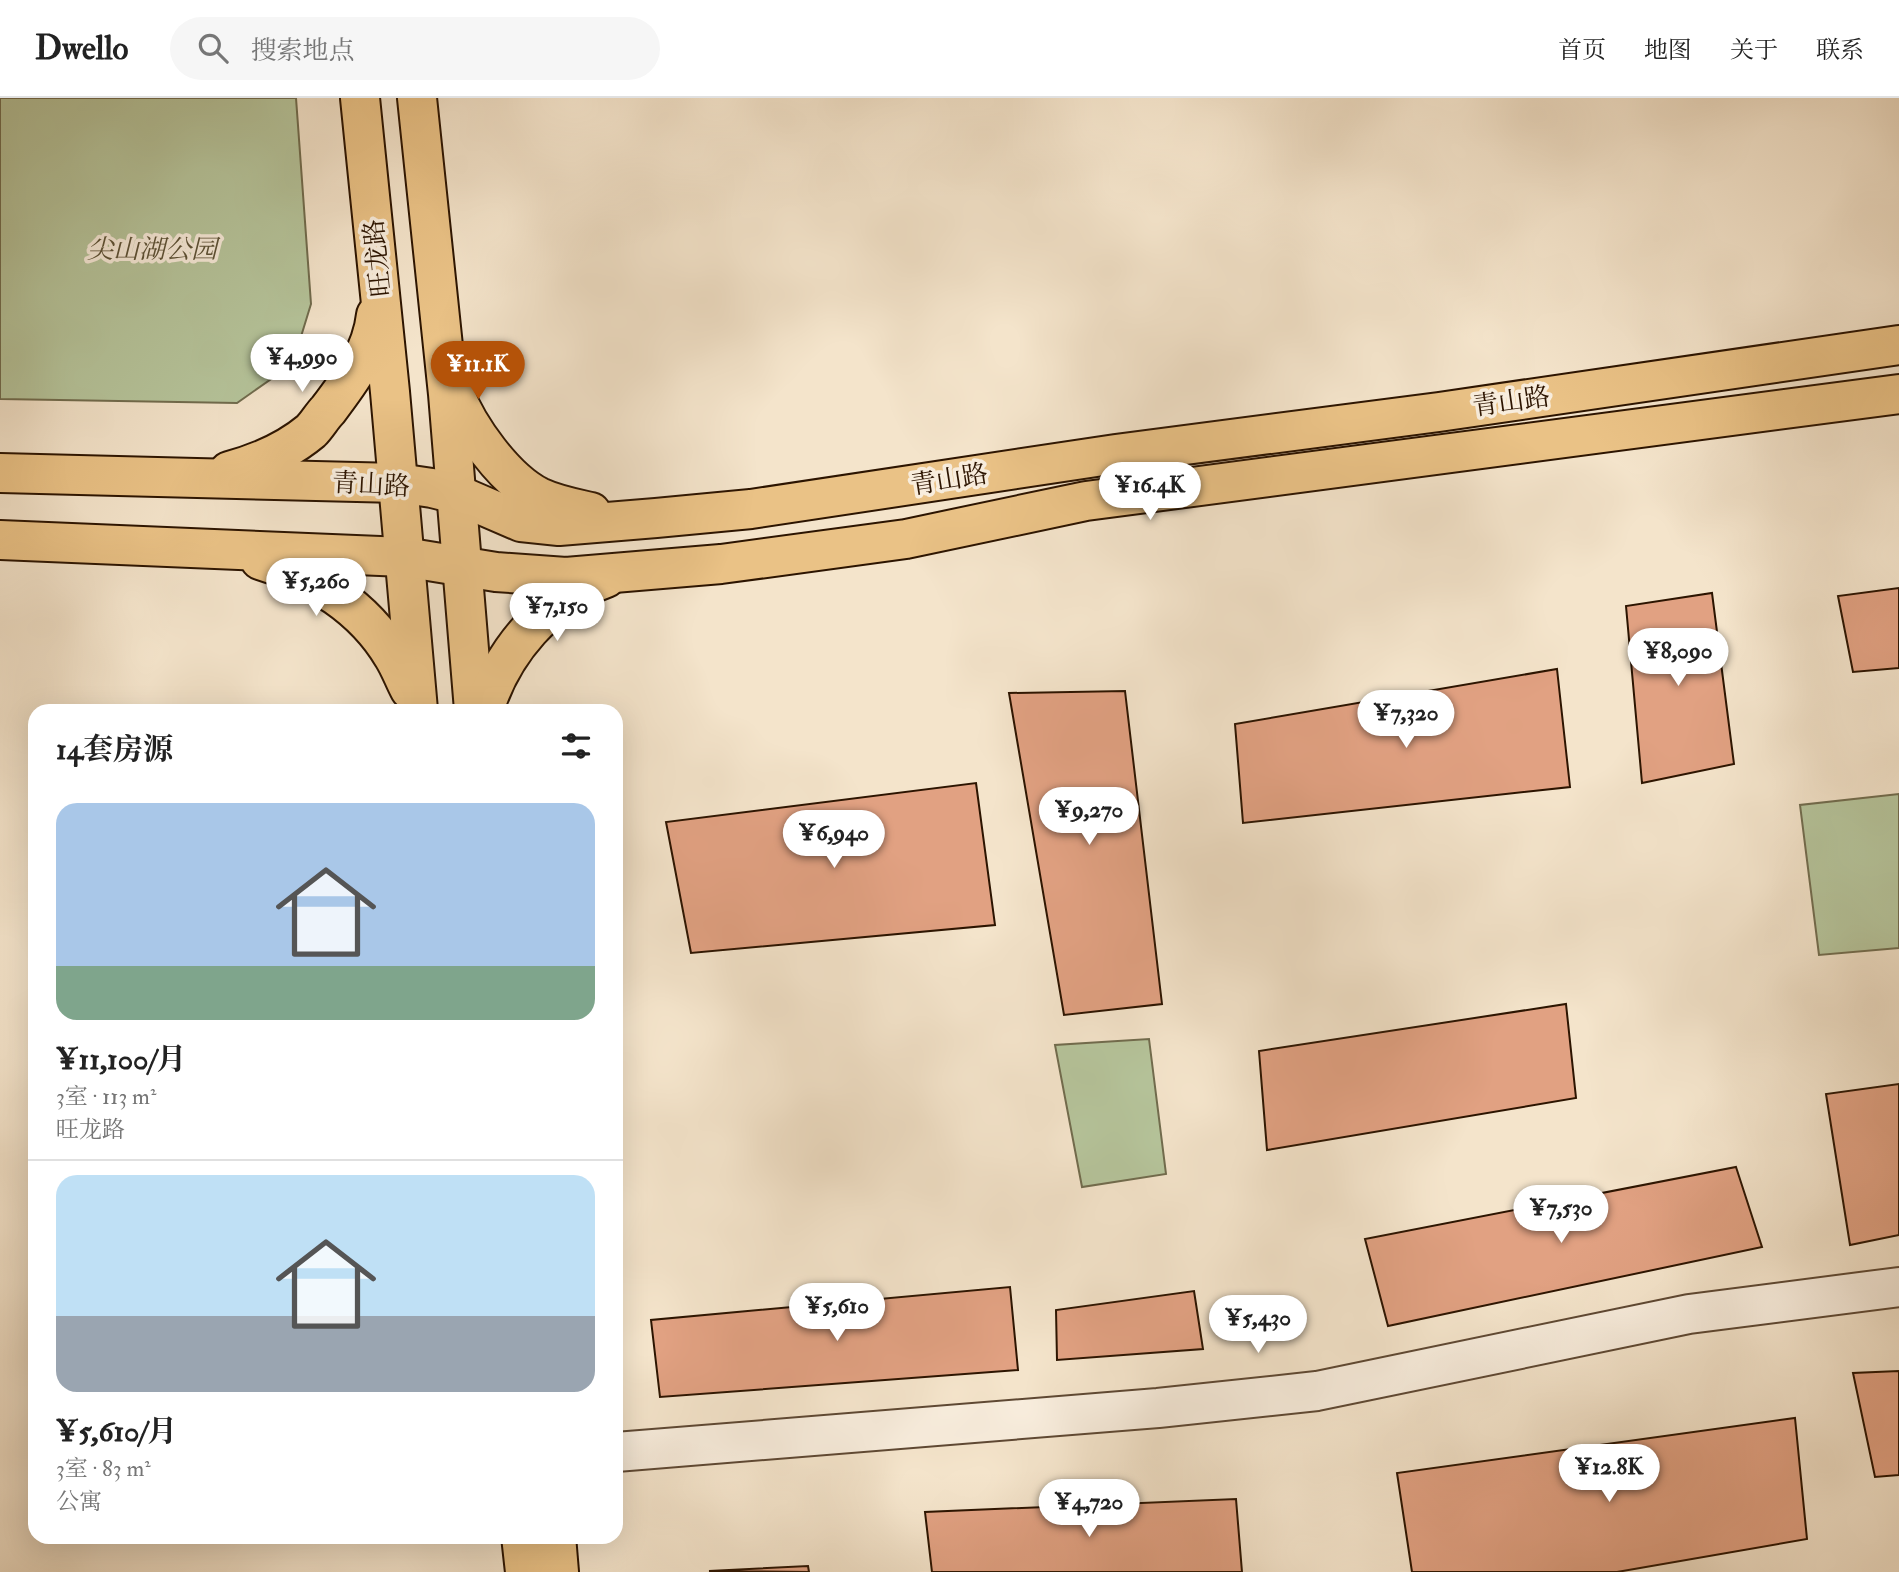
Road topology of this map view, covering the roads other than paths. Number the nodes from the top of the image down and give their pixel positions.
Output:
1 (360, 98) edge
2 (417, 98) edge
3 (380, 289) junction
4 (1899, 345) edge
5 (446, 371) junction
6 (1899, 394) edge
7 (0, 473) edge
8 (203, 478) junction
9 (398, 483) junction
10 (456, 494) junction
11 (656, 519) junction
12 (0, 540) edge
13 (207, 548) junction
14 (404, 557) junction
15 (461, 567) junction
16 (623, 572) junction
17 (414, 704) edge
18 (416, 704) edge
19 (473, 704) edge
20 (486, 704) edge
21 (1899, 1275) edge
22 (1899, 1287) edge
23 (623, 1439) edge
24 (623, 1451) edge
25 (522, 1544) edge
26 (557, 1544) edge
27 (525, 1572) edge
28 (559, 1572) edge

1 - 3 main road, 旺龙路
2 - 5 main road
3 - 8 main road
3 - 9 main road, 旺龙路
4 - 11 main road, 青山路
5 - 10 main road
5 - 11 main road
6 - 16 main road, 青山路
7 - 8 main road, 青山路
8 - 9 main road, 青山路
9 - 10 main road, 青山路
9 - 14 main road, 旺龙路
10 - 11 main road, 青山路
10 - 15 main road
12 - 13 main road, 青山路
13 - 14 main road, 青山路
13 - 17 main road
14 - 15 main road, 青山路
14 - 18 main road, 旺龙路
15 - 16 main road, 青山路
15 - 19 main road
16 - 20 main road
21 - 23 street
22 - 24 street
25 - 27 main road
26 - 28 main road

